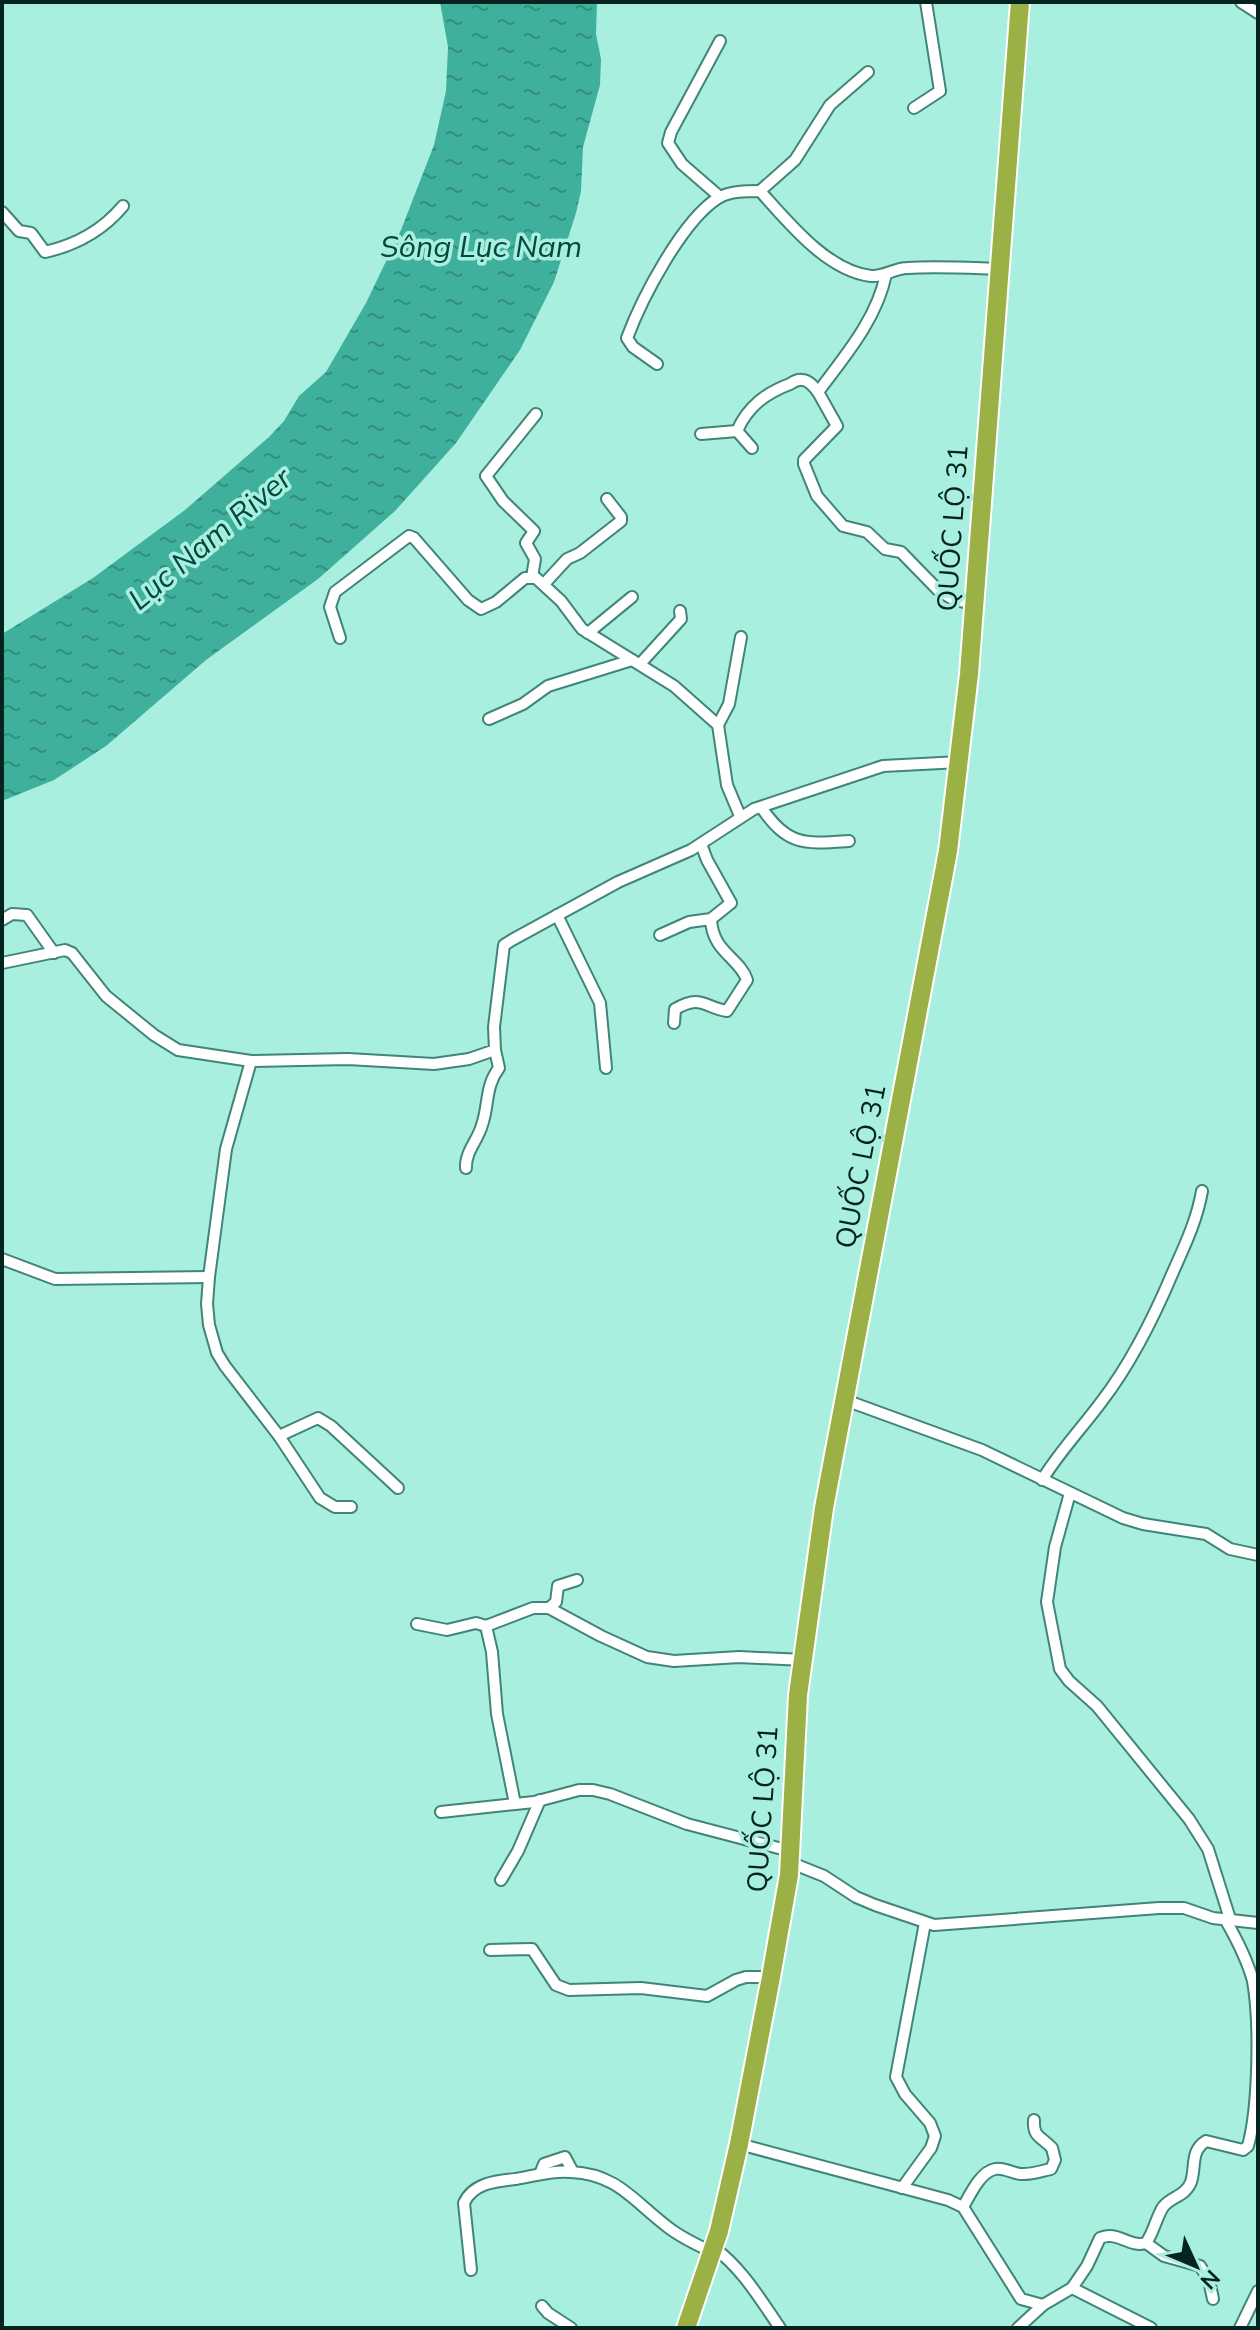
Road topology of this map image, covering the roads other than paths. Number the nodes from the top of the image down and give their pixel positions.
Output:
1 (926, 2) edge
2 (1020, 2) edge
3 (1241, 2) edge
4 (1258, 13) edge
5 (720, 41) dead end
6 (868, 72) dead end
7 (914, 108) dead end
8 (760, 191) junction
9 (720, 197) junction
10 (123, 206) dead end
11 (2, 212) edge
12 (1000, 269) junction
13 (886, 274) junction
14 (657, 364) dead end
15 (818, 392) junction
16 (536, 414) dead end
17 (737, 431) junction
18 (701, 434) dead end
19 (752, 448) dead end
20 (607, 499) dead end
21 (532, 577) junction
22 (544, 584) junction
23 (632, 597) dead end
24 (974, 605) junction
25 (680, 611) dead end
26 (588, 633) junction
27 (741, 637) dead end
28 (340, 638) dead end
29 (636, 662) junction
30 (489, 719) dead end
31 (718, 725) junction
32 (960, 762) junction
33 (761, 807) junction
34 (740, 816) junction
35 (849, 841) dead end
36 (701, 844) junction
37 (557, 915) junction
38 (711, 919) junction
39 (2, 920) edge
40 (660, 935) dead end
41 (54, 953) junction
42 (2, 963) edge
43 (674, 1023) dead end
44 (495, 1050) junction
45 (251, 1061) junction
46 (606, 1068) dead end
47 (466, 1168) dead end
48 (1202, 1191) dead end
49 (2, 1259) edge
50 (209, 1277) junction
51 (845, 1400) junction
52 (279, 1436) junction
53 (1042, 1480) junction
54 (398, 1488) dead end
55 (1070, 1493) junction
56 (351, 1507) dead end
57 (1258, 1555) edge
58 (577, 1580) dead end
59 (549, 1608) junction
60 (417, 1624) dead end
61 (486, 1626) junction
62 (804, 1660) junction
63 (540, 1800) junction
64 (515, 1804) junction
65 (441, 1812) dead end
66 (790, 1857) junction
67 (501, 1880) dead end
68 (1228, 1919) junction
69 (925, 1923) junction
70 (1258, 1923) edge
71 (490, 1950) dead end
72 (771, 1977) junction
73 (1034, 2120) dead end
74 (739, 2144) junction
75 (902, 2188) junction
76 (963, 2207) junction
77 (1146, 2243) junction
78 (712, 2250) junction
79 (471, 2270) dead end
80 (1072, 2288) junction
81 (1258, 2291) edge
82 (1021, 2299) junction
83 (1213, 2299) dead end
84 (1043, 2305) junction
85 (542, 2306) dead end
86 (1026, 2318) junction
87 (571, 2328) edge
88 (686, 2328) edge
89 (780, 2328) edge
90 (1018, 2328) edge
91 (1151, 2328) edge
92 (1240, 2328) edge

1 - 7 street
2 - 12 highway, QUỐC LỘ 31
3 - 4 street
5 - 9 street
6 - 8 street
8 - 9 street
8 - 13 street
9 - 14 street
10 - 11 street
12 - 13 street
12 - 24 highway, QUỐC LỘ 31
13 - 15 street
15 - 17 street
15 - 24 street
16 - 21 street
17 - 18 street
17 - 19 street
20 - 22 street
21 - 22 street
21 - 28 street
22 - 26 street
23 - 26 street
24 - 32 highway, QUỐC LỘ 31
25 - 29 street
26 - 29 street
27 - 31 street
29 - 30 street
29 - 31 street
31 - 34 street
32 - 33 street
32 - 51 highway, QUỐC LỘ 31
33 - 34 street
33 - 35 street
34 - 36 street
36 - 37 street
36 - 38 street
37 - 44 street
37 - 46 street
38 - 40 street
38 - 43 street
39 - 41 street
41 - 42 street
41 - 45 street
44 - 45 street
44 - 47 street
45 - 50 street
48 - 53 street
49 - 50 street
50 - 52 street
51 - 53 street
51 - 62 highway, QUỐC LỘ 31
52 - 54 street
52 - 56 street
53 - 55 street
55 - 57 street
55 - 68 street
58 - 59 street
59 - 61 street
59 - 62 street
60 - 61 street
61 - 64 street
62 - 66 highway, QUỐC LỘ 31
63 - 64 street
63 - 66 street
63 - 67 street
64 - 65 street
66 - 69 street
66 - 72 highway, QUỐC LỘ 31
68 - 69 street
68 - 70 street
68 - 77 street
69 - 75 street
71 - 72 street
72 - 74 highway, QUỐC LỘ 31
73 - 76 street
74 - 75 street
74 - 78 highway, QUỐC LỘ 31
75 - 76 street
76 - 82 street
77 - 80 street
77 - 83 street
78 - 79 street
78 - 88 highway, QUỐC LỘ 31
78 - 89 street
80 - 84 street
80 - 91 street
81 - 92 street
82 - 84 street
82 - 86 street
84 - 86 street
85 - 87 street
86 - 90 street

